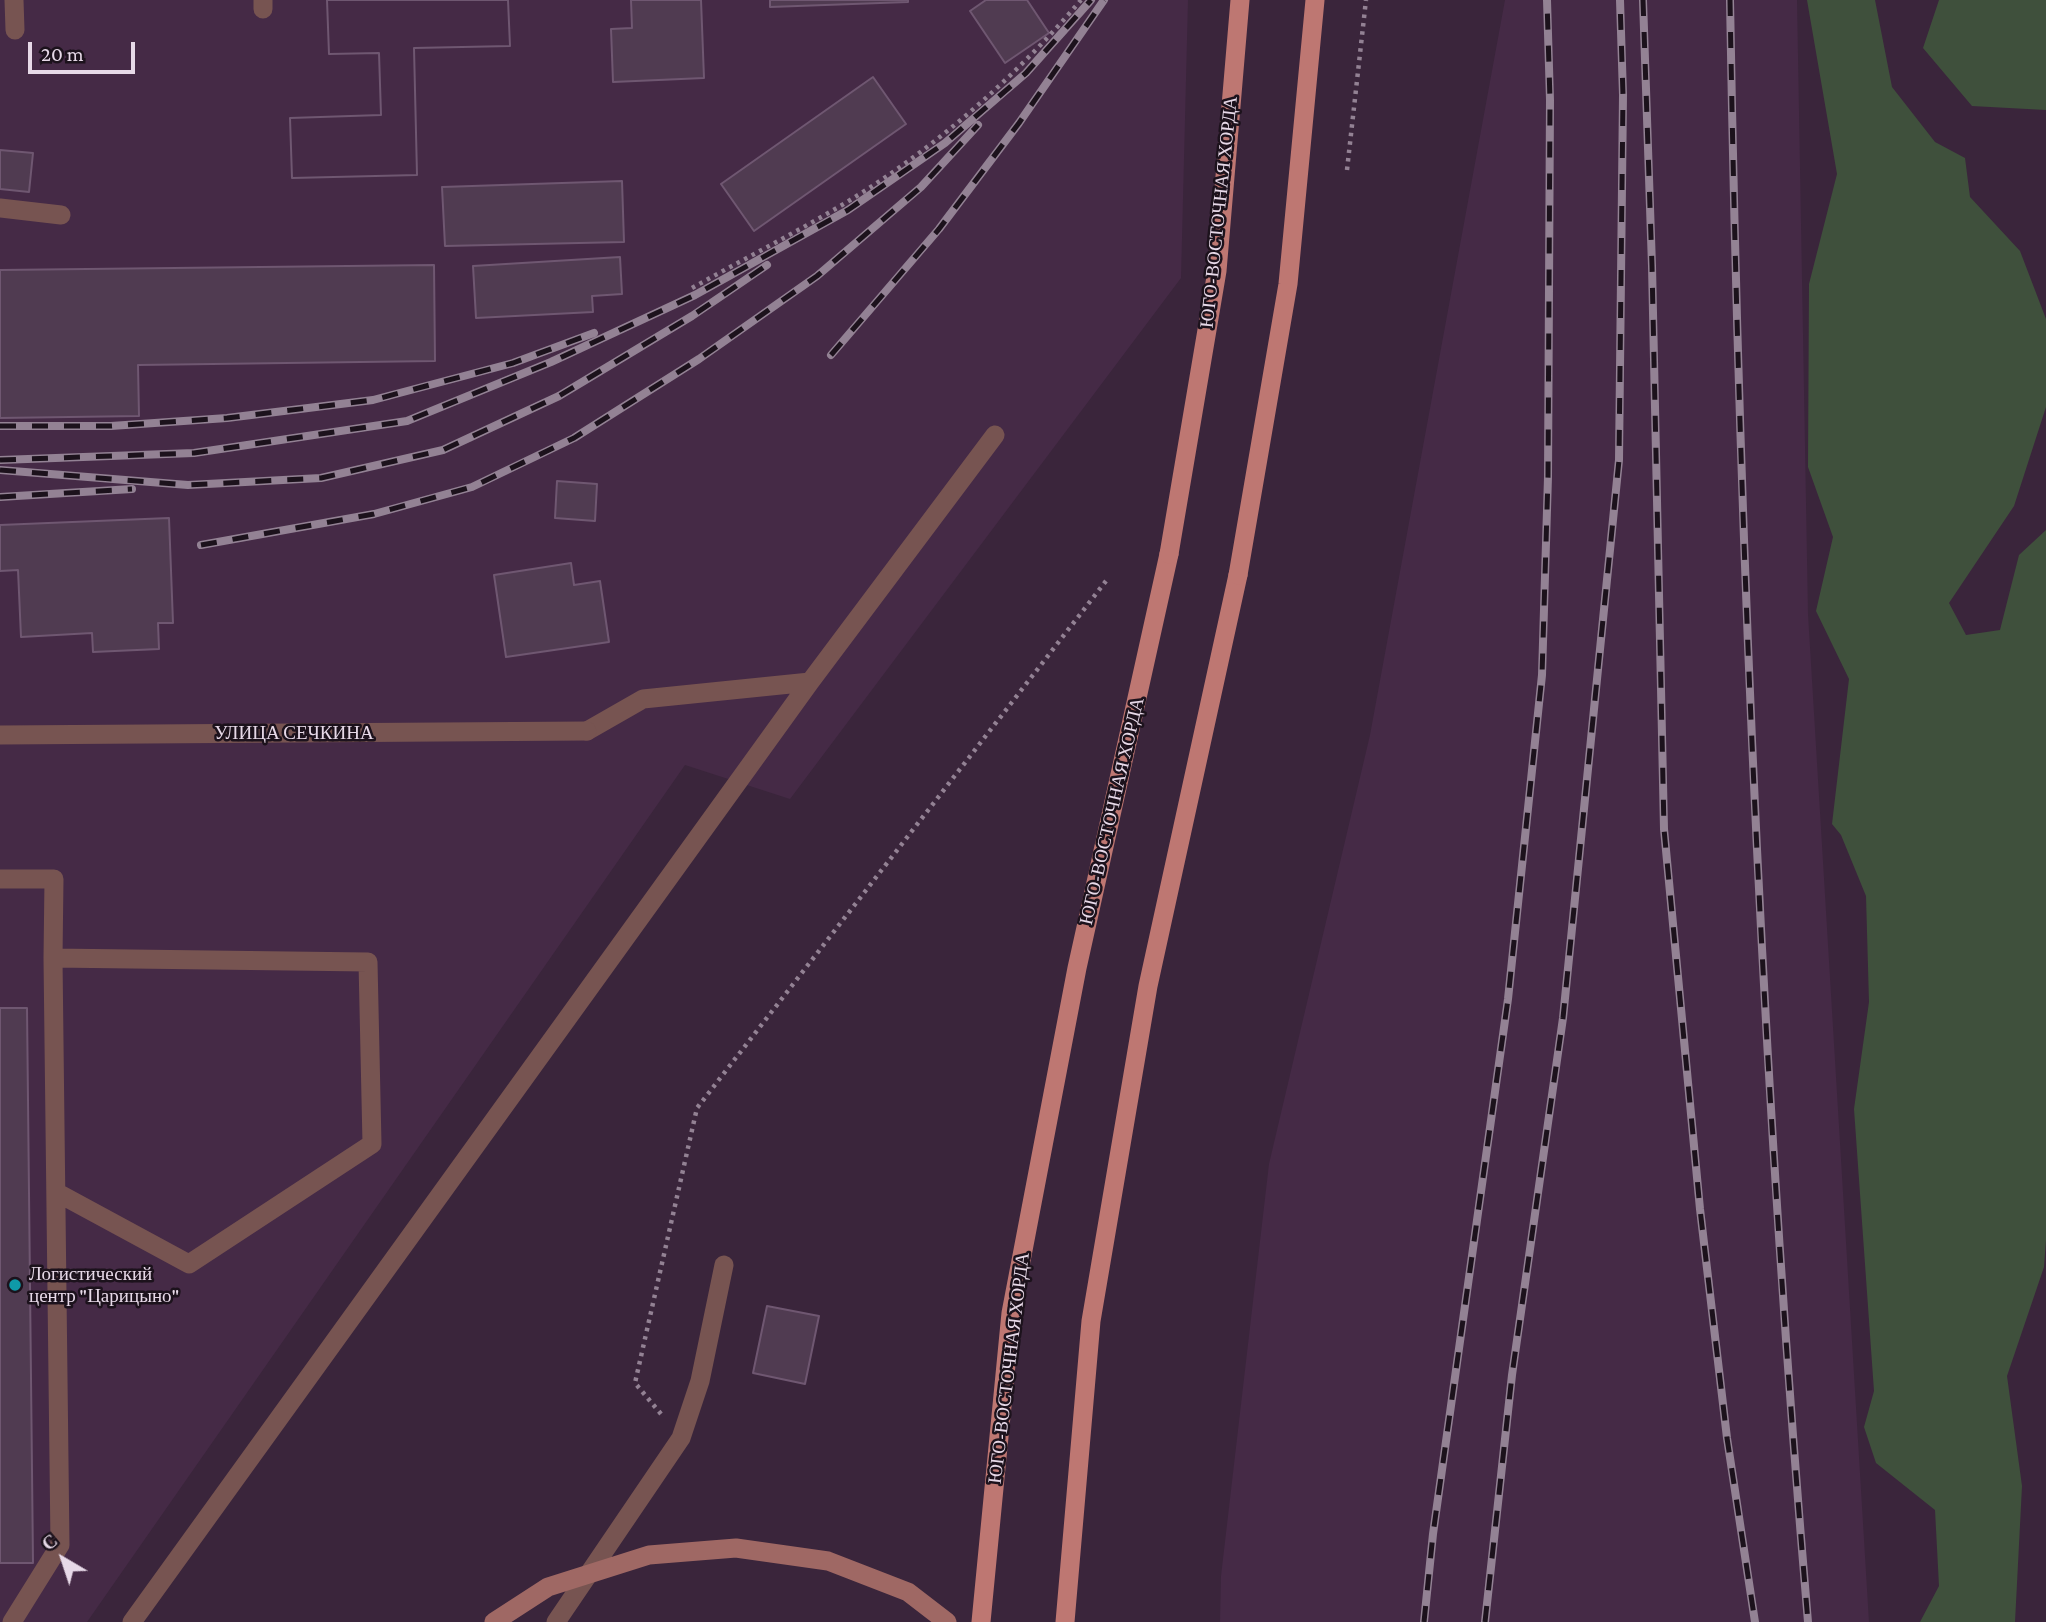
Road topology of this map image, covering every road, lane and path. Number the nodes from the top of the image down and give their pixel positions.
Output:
1 (14, 0) edge
2 (1081, 0) edge
3 (1240, 0) edge
4 (1315, 0) edge
5 (1366, 0) edge
6 (15, 30) dead end
7 (1347, 170) dead end
8 (0, 208) edge
9 (61, 215) dead end
10 (692, 288) dead end
11 (995, 435) dead end
12 (1107, 581) dead end
13 (810, 682) junction
14 (0, 735) edge
15 (0, 879) edge
16 (53, 958) junction
17 (56, 1192) junction
18 (724, 1265) dead end
19 (681, 1437) junction
20 (12, 1622) edge
21 (131, 1622) edge
22 (494, 1622) edge
23 (556, 1622) edge
24 (947, 1622) edge
25 (981, 1622) edge
26 (1065, 1622) edge

1 - 6 street
2 - 10 path
3 - 25 main road, ЮГО-ВОСТОЧНАЯ ХОРДА, bridge
4 - 26 main road, bridge
5 - 7 path
8 - 9 street
11 - 13 street
12 - 19 path
13 - 14 street, УЛИЦА СЕЧКИНА
13 - 21 street
15 - 16 street
16 - 17 street
16 - 17 street
17 - 20 street
18 - 19 street
19 - 23 street
22 - 24 main road, bridge

